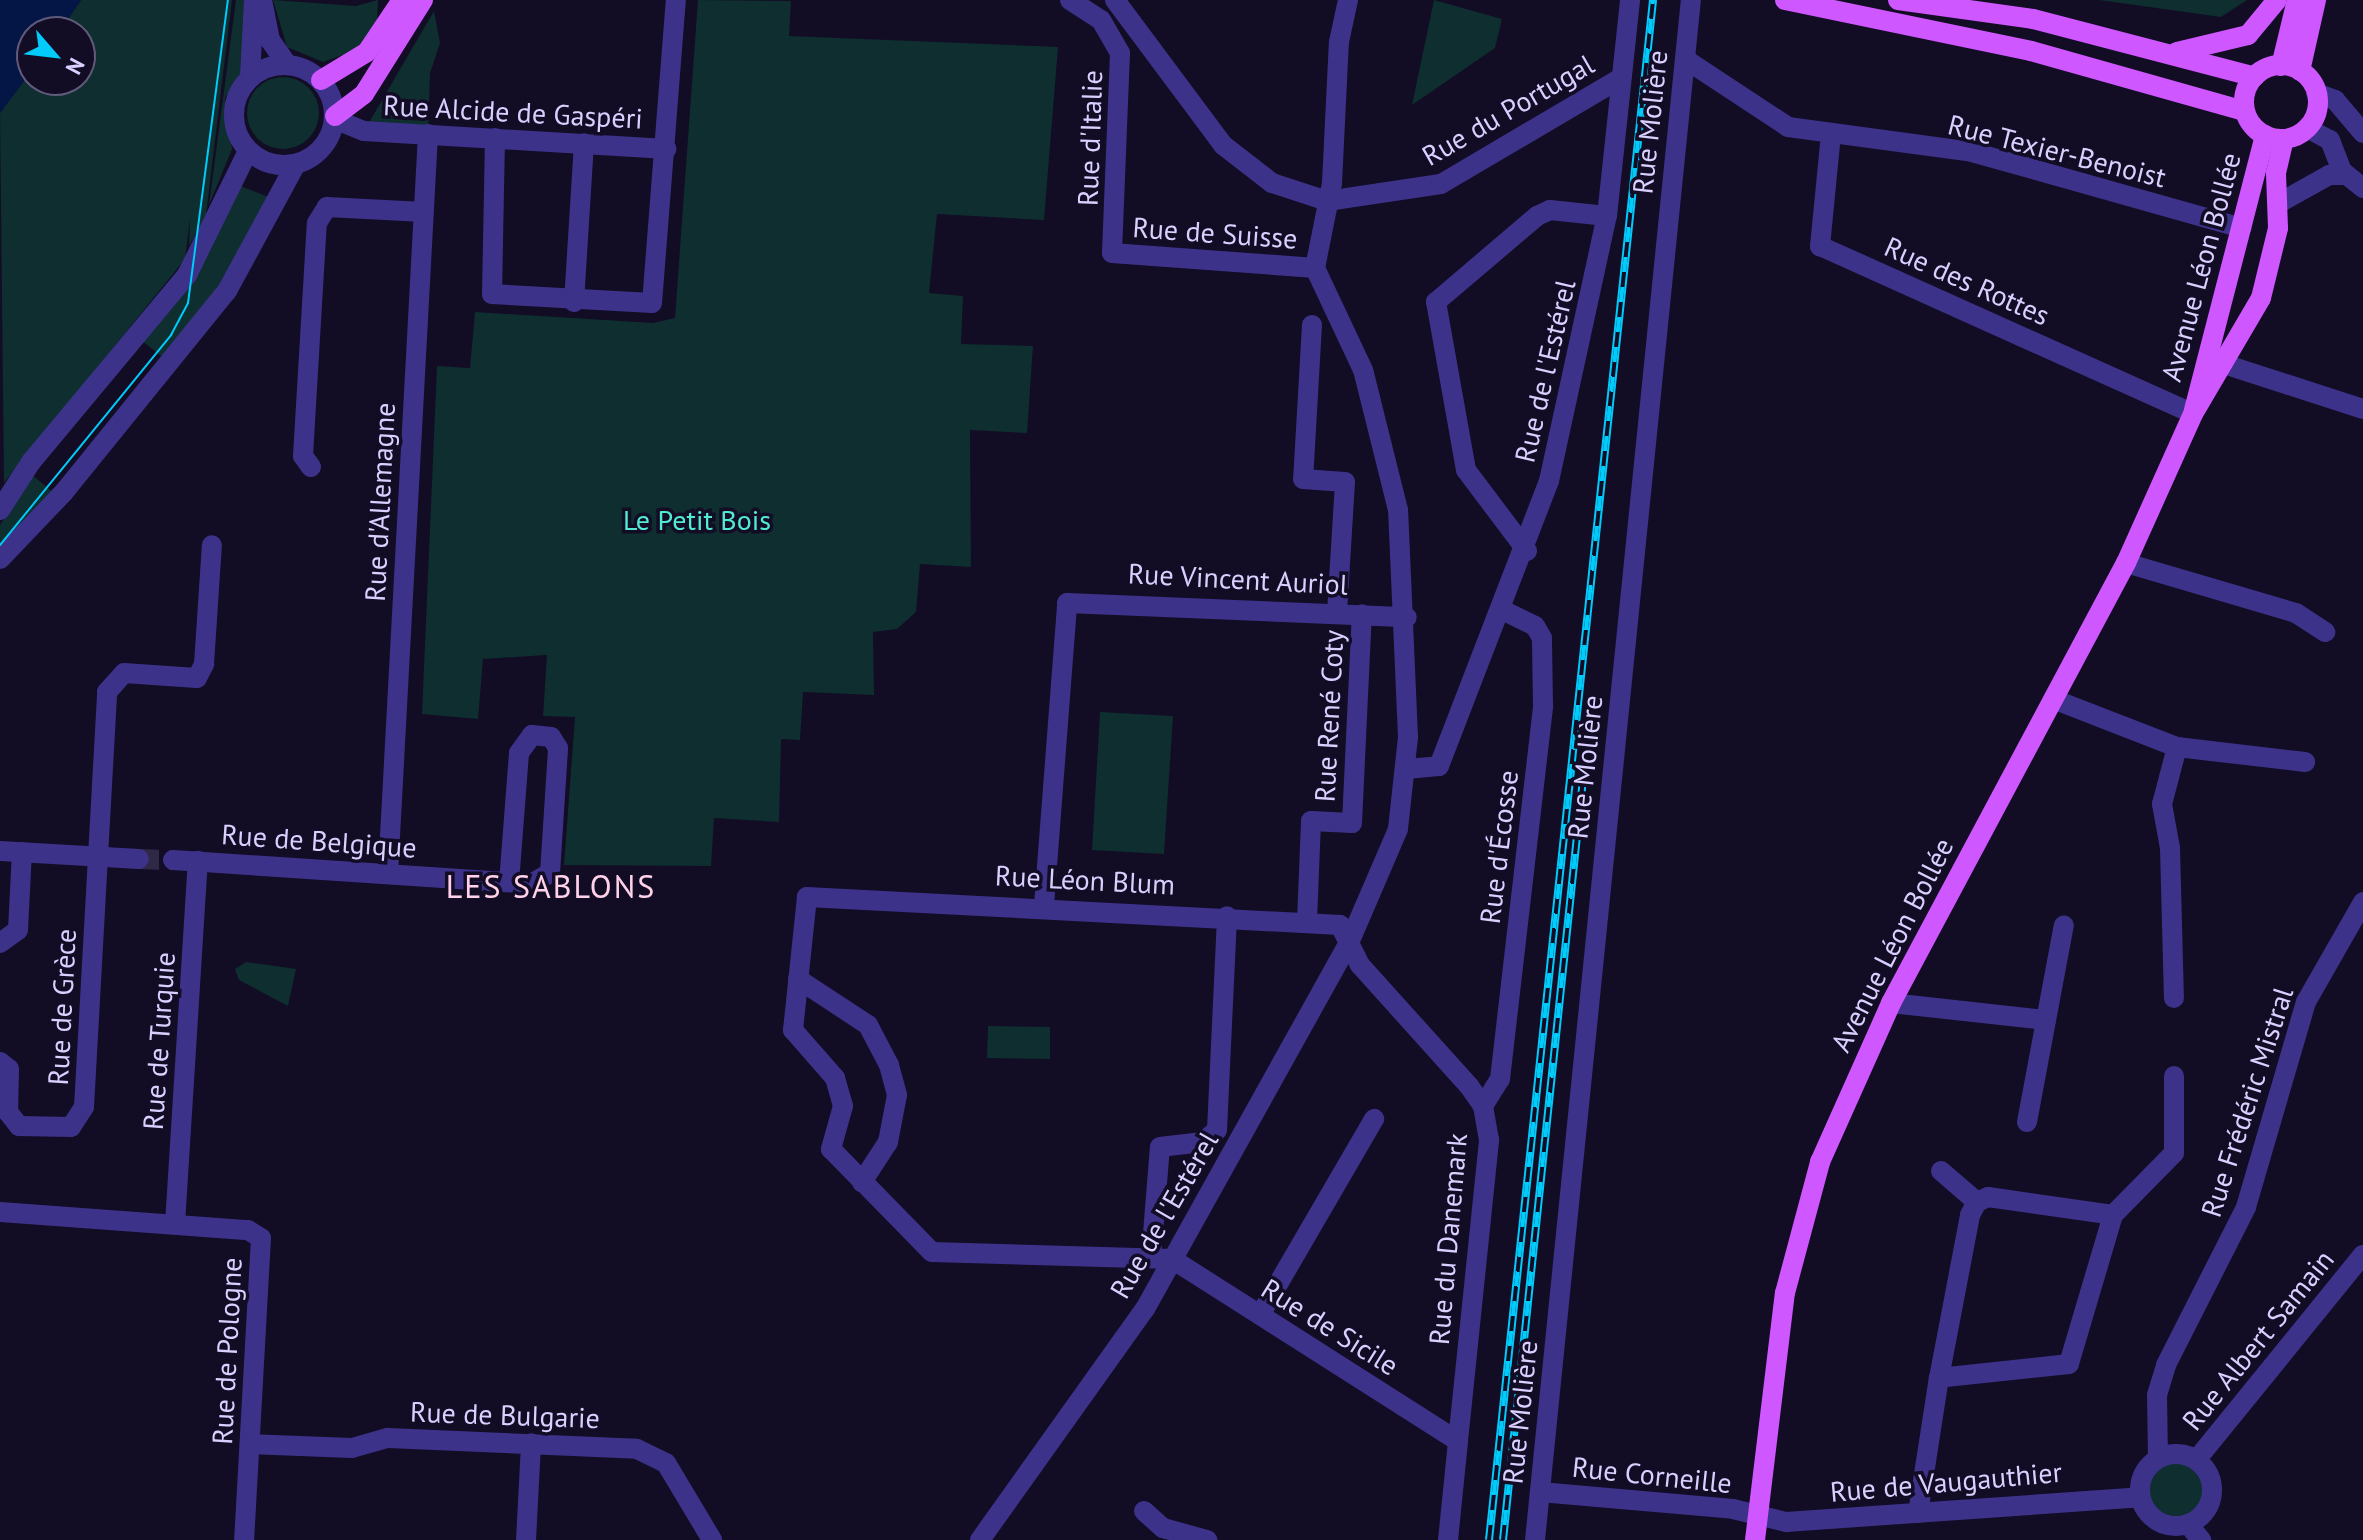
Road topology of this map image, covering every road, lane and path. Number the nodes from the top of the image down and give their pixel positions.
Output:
1 (254, 0) edge
2 (262, 0) edge
3 (402, 0) edge
4 (423, 0) edge
5 (676, 0) edge
6 (1070, 0) edge
7 (1348, 0) edge
8 (1630, 0) edge
9 (1691, 0) edge
10 (1785, 0) edge
11 (1898, 0) edge
12 (2277, 0) edge
13 (2297, 0) edge
14 (2316, 0) edge
15 (1117, 1) edge
16 (2167, 53) junction
17 (1685, 59) junction
18 (287, 64) junction
19 (2291, 69) junction
20 (250, 77) junction
21 (2255, 77) junction
22 (1621, 78) junction
23 (321, 80) junction
24 (2316, 93) junction
25 (2245, 111) junction
26 (335, 118) junction
27 (2307, 128) junction
28 (358, 129) junction
29 (2363, 133) edge
30 (428, 134) junction
31 (1831, 134) junction
32 (2274, 137) junction
33 (495, 138) junction
34 (326, 143) junction
35 (584, 143) junction
36 (666, 149) junction
37 (248, 151) junction
38 (296, 164) junction
39 (2346, 175) junction
40 (2363, 188) edge
41 (1327, 201) junction
42 (2279, 203) junction
43 (424, 212) junction
44 (1607, 216) junction
45 (2242, 228) junction
46 (1112, 253) joint
47 (1315, 268) junction
48 (574, 302) junction
49 (1312, 325) dead end
50 (2227, 365) junction
51 (2363, 409) edge
52 (2193, 414) junction
53 (311, 467) dead end
54 (0, 510) edge
55 (212, 545) dead end
56 (1527, 551) junction
57 (0, 559) edge
58 (2126, 563) junction
59 (1504, 611) junction
60 (1337, 612) junction
61 (1362, 614) junction
62 (1407, 617) junction
63 (2325, 632) dead end
64 (2053, 699) junction
65 (2177, 747) junction
66 (1407, 759) junction
67 (2305, 762) dead end
68 (0, 851) edge
69 (22, 852) junction
70 (99, 857) junction
71 (139, 859) tunnel mouth
72 (173, 860) tunnel mouth
73 (198, 861) junction
74 (388, 873) junction
75 (509, 882) junction
76 (2363, 902) edge
77 (1044, 905) junction
78 (1227, 916) junction
79 (1307, 921) junction
80 (2064, 925) dead end
81 (0, 943) edge
82 (1349, 943) junction
83 (798, 979) junction
84 (2174, 998) dead end
85 (1891, 1003) junction
86 (2046, 1020) junction
87 (0, 1062) edge
88 (2174, 1076) dead end
89 (1483, 1106) junction
90 (1374, 1119) dead end
91 (2027, 1122) dead end
92 (1941, 1171) dead end
93 (862, 1182) junction
94 (1977, 1202) junction
95 (0, 1212) edge
96 (2113, 1215) junction
97 (175, 1224) junction
98 (2363, 1255) edge
99 (1151, 1258) junction
100 (1172, 1259) junction
101 (1260, 1315) junction
102 (1939, 1378) junction
103 (1458, 1441) junction
104 (531, 1443) junction
105 (250, 1444) junction
106 (2158, 1458) junction
107 (2197, 1459) junction
108 (1540, 1492) junction
109 (2140, 1497) junction
110 (1144, 1511) dead end
111 (1918, 1513) junction
112 (1758, 1516) junction
113 (2194, 1532) edge
114 (244, 1540) edge
115 (526, 1540) edge
116 (712, 1540) edge
117 (980, 1540) edge
118 (1207, 1540) edge
119 (1448, 1540) edge
120 (1535, 1540) edge
121 (1755, 1540) edge

1 - 20 street
2 - 18 street
3 - 23 main road
4 - 26 main road
5 - 36 street
6 - 46 street, Rue d'Italie
7 - 41 street
8 - 22 street, Rue de l'Estérel
9 - 17 street, Rue Molière
10 - 25 main road
11 - 16 main road
12 - 16 main road
13 - 19 main road
14 - 19 main road
15 - 41 street
16 - 21 main road
17 - 31 street, Rue Texier-Benoist
17 - 108 street, Rue Molière
18 - 20 street
18 - 23 street
19 - 21 main road
19 - 24 main road
20 - 37 street
21 - 25 main road
22 - 41 street, Rue du Portugal
22 - 44 street, Rue de l'Estérel
23 - 26 street
24 - 27 main road
24 - 29 street
25 - 32 main road, Avenue Léon Bollée
26 - 28 street, Rue Alcide de Gaspéri
26 - 34 street
27 - 32 main road, Avenue Léon Bollée
27 - 39 street
28 - 30 street, Rue Alcide de Gaspéri
28 - 34 street, Rue Alcide de Gaspéri
30 - 33 street, Rue Alcide de Gaspéri
30 - 43 street, Rue d'Allemagne
31 - 45 street, Rue Texier-Benoist
31 - 52 street, Rue des Rottes
32 - 42 main road, Avenue Léon Bollée
32 - 45 main road, Avenue Léon Bollée
33 - 35 street, Rue Alcide de Gaspéri
33 - 48 street
34 - 38 street
35 - 36 street, Rue Alcide de Gaspéri
35 - 48 street
36 - 48 street
37 - 38 street
37 - 54 street
38 - 57 street
39 - 40 street
39 - 42 street
41 - 47 street
42 - 50 main road, Avenue Léon Bollée
43 - 53 street
43 - 74 street, Rue d'Allemagne
44 - 56 street, Rue de l'Estérel
44 - 56 street
45 - 52 main road, Avenue Léon Bollée
46 - 47 street, Rue de Suisse
47 - 62 street, Rue de l'Estérel
49 - 60 street
50 - 51 street
50 - 52 main road, Avenue Léon Bollée
52 - 58 main road, Avenue Léon Bollée
55 - 70 street
56 - 59 street, Rue de l'Estérel
58 - 63 street
58 - 64 main road, Avenue Léon Bollée
59 - 66 street, Rue de l'Estérel
59 - 89 street, Rue d'Écosse
60 - 61 street, Rue Vincent Auriol
60 - 77 street, Rue Vincent Auriol
61 - 62 street, Rue Vincent Auriol
61 - 79 street, Rue René Coty
62 - 66 street, Rue de l'Estérel
64 - 65 street
64 - 85 main road, Avenue Léon Bollée
65 - 67 street
65 - 84 street
66 - 82 street, Rue de l'Estérel
68 - 69 street
69 - 70 street
69 - 81 street, Rue de Grèce
70 - 71 street
70 - 87 street, Rue de Grèce
72 - 73 street, Rue de Belgique
73 - 74 street, Rue de Belgique
73 - 97 street, Rue de Turquie
74 - 75 street, Rue de Belgique
75 - 75 street, Rue de Belgique
76 - 106 street, Rue Frédéric Mistral
77 - 78 street, Rue Léon Blum
77 - 83 street, Rue Léon Blum
78 - 79 street, Rue Léon Blum
78 - 99 street
79 - 82 street, Rue Léon Blum
80 - 86 street
82 - 89 street, Rue du Danemark
82 - 100 street, Rue de l'Estérel
83 - 93 street
83 - 93 street
85 - 86 street
85 - 112 main road, Avenue Léon Bollée
86 - 91 street
88 - 96 street
89 - 103 street, Rue du Danemark
90 - 101 street
92 - 94 street
93 - 99 street
94 - 96 street
94 - 102 street
95 - 97 street, Rue de Pologne
96 - 102 street
97 - 105 street, Rue de Pologne
98 - 107 street, Rue Albert Samain
99 - 100 street
100 - 101 street, Rue de Sicile
100 - 117 street, Rue de l'Estérel
101 - 103 street, Rue de Sicile
102 - 111 street
103 - 119 street, Rue du Danemark
104 - 105 street, Rue de Bulgarie
104 - 115 street
104 - 116 street, Rue de Bulgarie
105 - 114 street, Rue de Pologne
106 - 107 street
106 - 109 street
107 - 113 street
108 - 112 street, Rue Corneille
108 - 120 street, Rue Molière
109 - 111 street, Rue de Vaugauthier
109 - 113 street
110 - 118 street
111 - 112 street, Rue de Vaugauthier
112 - 121 main road, Avenue Léon Bollée

